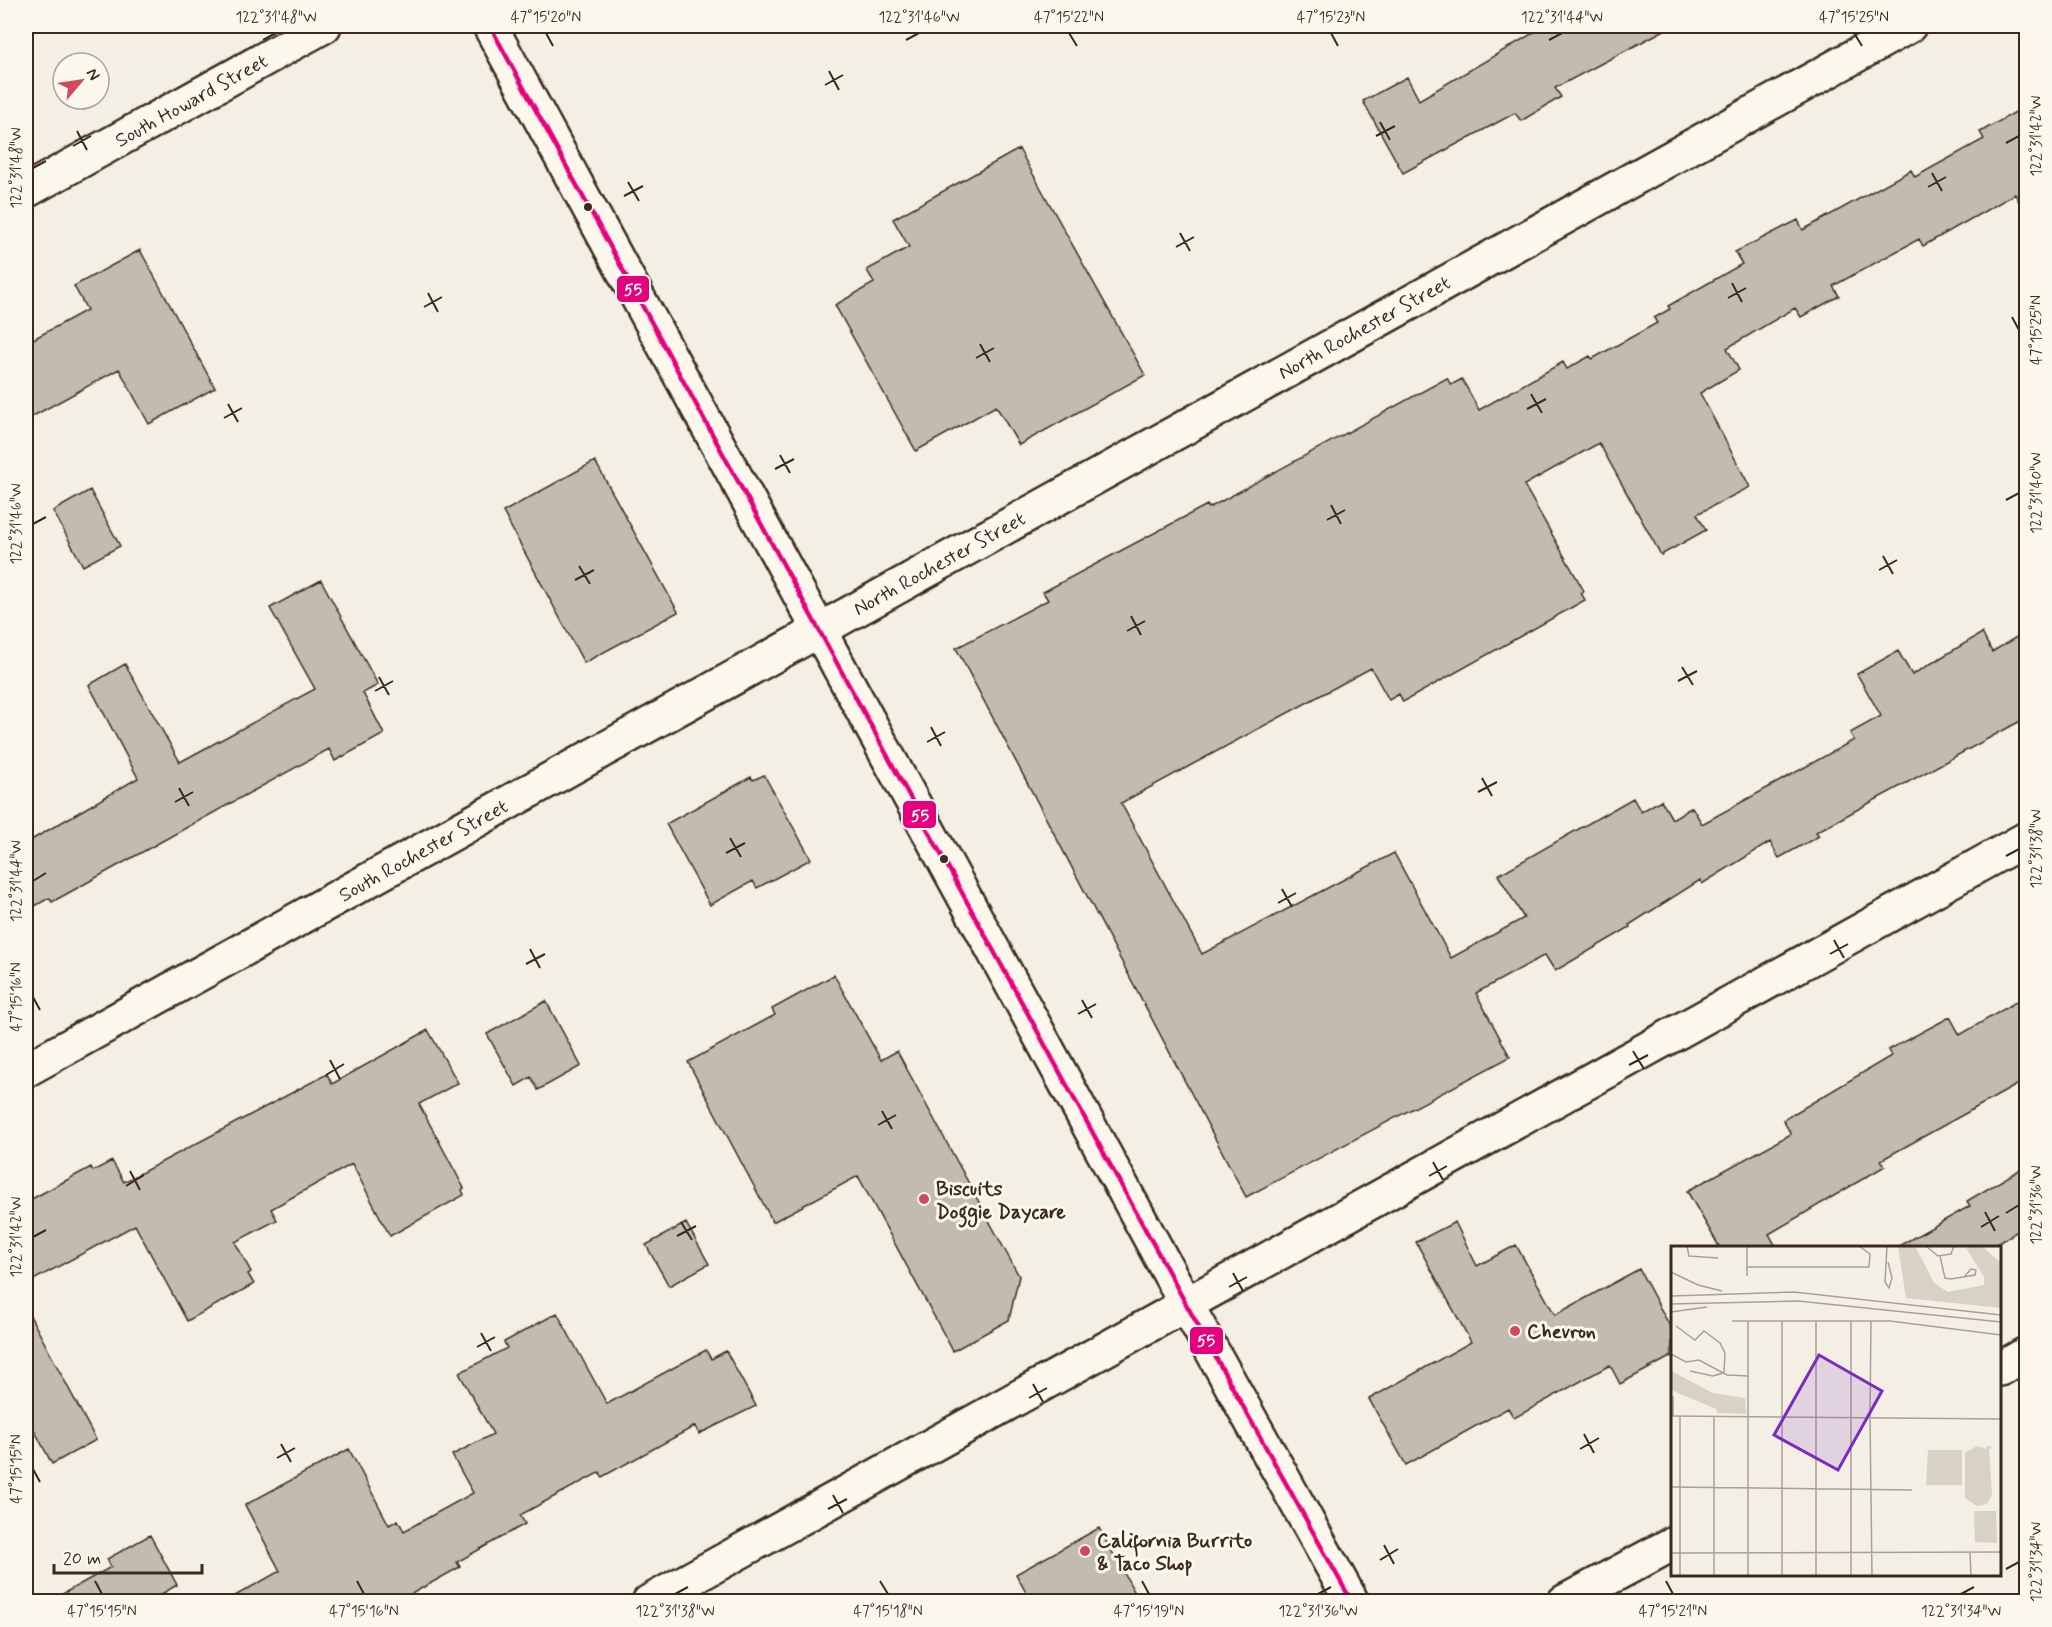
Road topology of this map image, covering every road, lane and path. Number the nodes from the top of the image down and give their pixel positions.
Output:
1 (324, 26) edge
2 (490, 26) edge
3 (1909, 26) edge
4 (26, 191) edge
5 (819, 629) junction
6 (2026, 839) edge
7 (26, 1070) edge
8 (1186, 1305) junction
9 (2026, 1354) edge
10 (2001, 1368) edge
11 (1671, 1545) edge
12 (649, 1602) edge
13 (1352, 1602) edge
14 (1564, 1602) edge

1 - 4 street, South Howard Street
2 - 5 street
3 - 5 street, North Rochester Street
5 - 7 street, South Rochester Street
5 - 8 street
6 - 8 street
8 - 12 street
8 - 13 street
9 - 10 street
11 - 14 street

